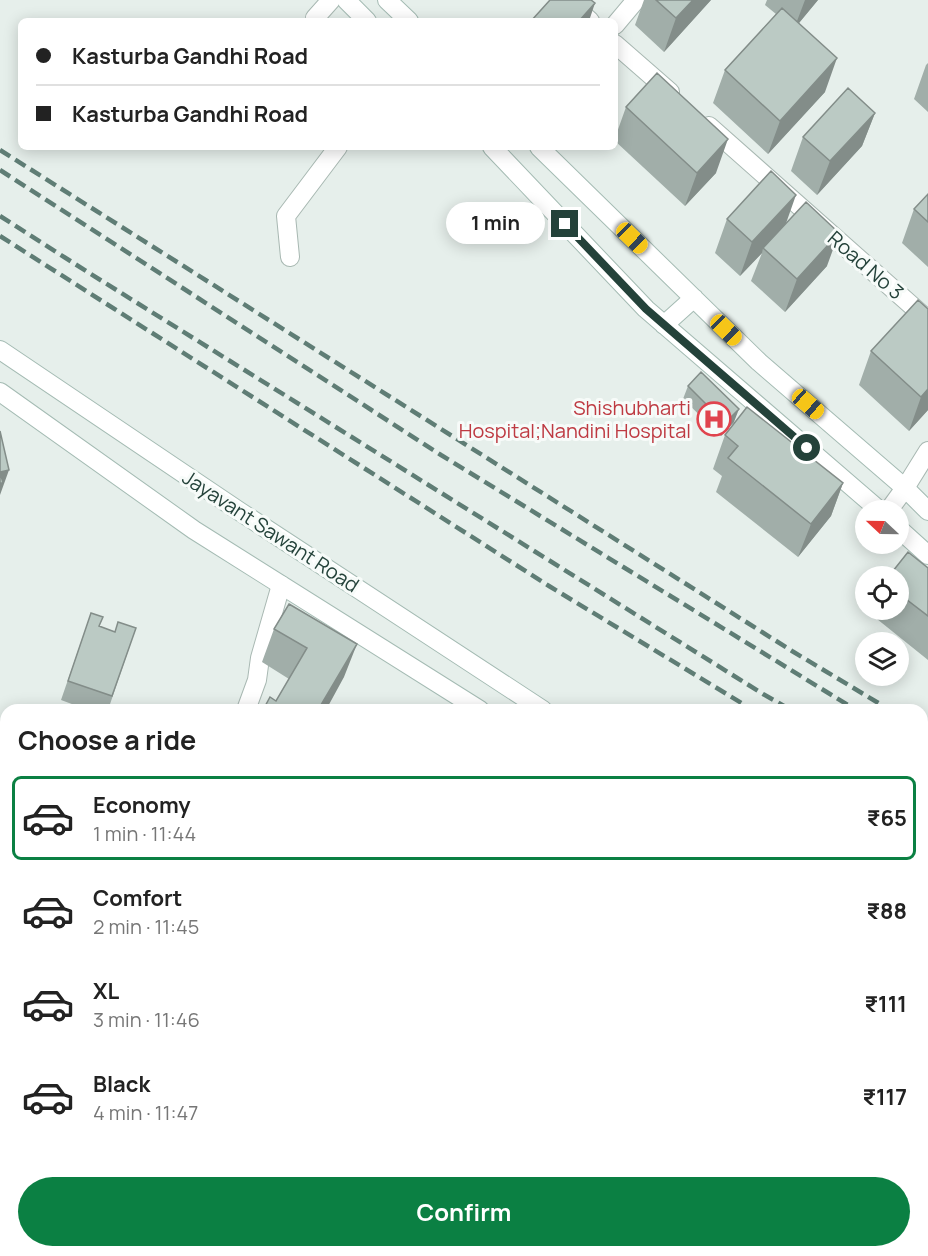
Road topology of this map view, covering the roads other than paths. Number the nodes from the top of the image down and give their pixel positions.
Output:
1 (331, 0) edge
2 (346, 0) edge
3 (387, 0) edge
4 (567, 0) edge
5 (636, 0) edge
6 (315, 18) edge
7 (364, 18) edge
8 (406, 18) edge
9 (587, 18) edge
10 (618, 21) edge
11 (618, 47) edge
12 (336, 150) edge
13 (500, 150) edge
14 (542, 150) edge
15 (290, 257) dead end
16 (693, 298) junction
17 (928, 320) edge
18 (664, 325) junction
19 (0, 350) edge
20 (0, 392) edge
21 (928, 451) edge
22 (905, 488) junction
23 (867, 500) edge
24 (896, 500) edge
25 (928, 511) edge
26 (909, 538) edge
27 (928, 555) edge
28 (281, 585) junction
29 (248, 704) edge
30 (470, 704) edge
31 (534, 704) edge

1 - 6 street
2 - 7 street
3 - 8 street
4 - 9 street
5 - 10 street
11 - 17 street, Road No 3
12 - 15 street
13 - 18 street
14 - 16 street
16 - 18 street
16 - 22 street
18 - 23 street
19 - 31 street, Jayavant Sawant Road
20 - 28 street, Jayavant Sawant Road
21 - 22 street
22 - 24 street
22 - 25 street
26 - 27 street
28 - 29 street
28 - 30 street, Jayavant Sawant Road

